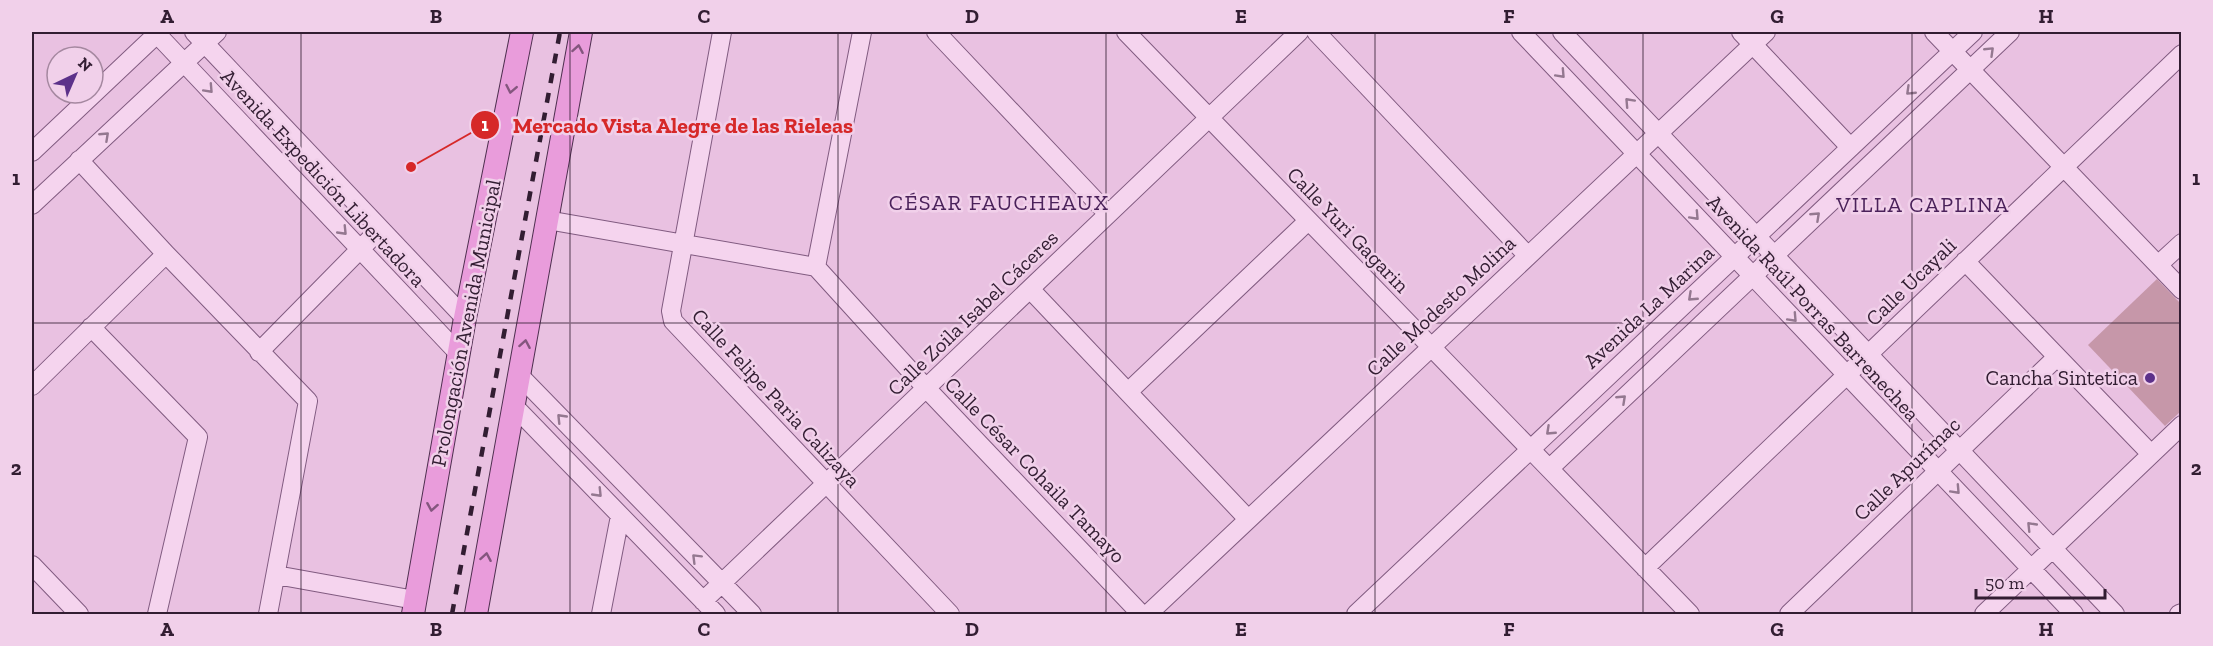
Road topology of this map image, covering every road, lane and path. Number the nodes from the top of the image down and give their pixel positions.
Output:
1 (157, 32) edge
2 (522, 32) edge
3 (581, 32) edge
4 (722, 32) edge
5 (862, 32) edge
6 (936, 32) edge
7 (1126, 32) edge
8 (1299, 32) edge
9 (1316, 32) edge
10 (1521, 32) edge
11 (1562, 32) edge
12 (1934, 32) edge
13 (1973, 32) edge
14 (2010, 32) edge
15 (205, 35) edge
16 (1754, 36) edge
17 (1952, 50) junction
18 (2181, 54) edge
19 (184, 63) junction
20 (1970, 69) junction
21 (1208, 118) junction
22 (1658, 134) junction
23 (1850, 147) junction
24 (32, 152) edge
25 (1637, 154) junction
26 (79, 160) junction
27 (2064, 167) junction
28 (32, 205) edge
29 (1108, 214) junction
30 (547, 220) junction
31 (1308, 221) junction
32 (380, 229) junction
33 (1756, 236) junction
34 (2181, 243) edge
35 (684, 244) junction
36 (360, 249) junction
37 (166, 254) junction
38 (1528, 256) junction
39 (1774, 256) junction
40 (1734, 257) junction
41 (1965, 261) junction
42 (2158, 265) junction
43 (816, 267) junction
44 (1752, 276) junction
45 (1030, 289) junction
46 (2181, 290) edge
47 (465, 318) junction
48 (92, 327) junction
49 (1431, 346) junction
50 (259, 352) junction
51 (460, 355) junction
52 (1868, 355) junction
53 (2057, 357) junction
54 (519, 375) junction
55 (1846, 375) junction
56 (32, 386) edge
57 (926, 388) junction
58 (1128, 392) junction
59 (514, 406) junction
60 (2181, 425) edge
61 (1531, 450) junction
62 (1959, 451) junction
63 (2151, 454) junction
64 (1550, 468) junction
65 (1938, 471) junction
66 (825, 484) junction
67 (620, 516) junction
68 (1248, 519) junction
69 (2052, 549) junction
70 (32, 565) edge
71 (1645, 568) junction
72 (2031, 570) junction
73 (276, 575) junction
74 (722, 583) junction
75 (703, 601) junction
76 (414, 607) edge
77 (79, 615) edge
78 (158, 615) edge
79 (268, 615) edge
80 (476, 615) edge
81 (601, 615) edge
82 (716, 615) edge
83 (752, 615) edge
84 (950, 615) edge
85 (1141, 615) edge
86 (1148, 615) edge
87 (1356, 615) edge
88 (1690, 615) edge
89 (1789, 615) edge
90 (1984, 615) edge
91 (2074, 615) edge
92 (2115, 615) edge

1 - 19 street, Avenida Expedición Libertadora
1 - 24 street
2 -> 47 main road, Prolongación Avenida Municipal
30 -> 3 main road
4 - 35 street, Calle Felipe Paria Calizaya
5 - 43 street
6 - 29 street
7 - 21 street, Calle Yuri Gagarin
8 - 21 street, Calle Zoila Isabel Cáceres
9 - 38 street
10 -> 25 street, Avenida Raúl Porras Barrenechea
22 -> 11 street, Avenida Raúl Porras Barrenechea
12 - 17 street
13 - 17 street, Avenida La Marina
20 -> 14 street
15 - 19 street
15 - 32 street, Avenida Expedición Libertadora
16 - 22 street, Calle Modesto Molina
16 - 23 street
17 - 20 street
17 -> 23 street, Avenida La Marina
18 - 27 street, Calle Ucayali
26 -> 19 street
19 -> 36 street, Avenida Expedición Libertadora
20 - 27 street
39 -> 20 street
21 - 29 street, Calle Zoila Isabel Cáceres
21 - 31 street, Calle Yuri Gagarin
22 - 25 street, Calle Modesto Molina
22 - 33 street, Avenida Raúl Porras Barrenechea
23 - 33 street, Avenida La Marina
25 - 38 street, Calle Modesto Molina
25 -> 40 street, Avenida Raúl Porras Barrenechea
26 - 28 street
26 - 37 street
27 - 41 street, Calle Ucayali
27 - 42 street
29 - 45 street, Calle Zoila Isabel Cáceres
30 - 35 street
54 -> 30 main road
31 - 49 street, Calle Yuri Gagarin
31 - 58 street
32 - 36 street
32 - 47 street, Avenida Expedición Libertadora
33 - 39 street, Avenida Raúl Porras Barrenechea
33 - 40 street, Avenida La Marina
34 - 42 street
35 - 43 street
35 - 66 street, Calle Felipe Paria Calizaya
36 - 50 street
36 - 51 street, Avenida Expedición Libertadora
37 - 48 street
37 - 50 street
38 - 49 street, Calle Modesto Molina
39 - 44 street
39 - 52 street, Avenida Raúl Porras Barrenechea
40 - 44 street, Avenida Raúl Porras Barrenechea
40 -> 61 street, Avenida La Marina
41 - 52 street, Calle Ucayali
41 - 53 street
42 - 46 street
43 - 57 street, Calle César Cohaila Tamayo
44 -> 55 street, Avenida Raúl Porras Barrenechea
64 -> 44 street
45 - 57 street, Calle Zoila Isabel Cáceres
45 - 58 street
47 - 51 main road, Prolongación Avenida Municipal
48 - 56 street
48 - 78 street
49 - 61 street, Calle Yuri Gagarin
49 - 68 street, Calle Modesto Molina
50 - 73 street
51 -> 76 main road, Prolongación Avenida Municipal
52 - 55 street, Calle Ucayali
52 - 62 street, Avenida Raúl Porras Barrenechea
53 - 62 street, Calle Apurímac
53 - 63 street
54 - 59 main road
74 -> 54 street
55 - 65 street, Avenida Raúl Porras Barrenechea
55 - 71 street, Calle Ucayali
57 - 66 street, Calle Zoila Isabel Cáceres
57 - 85 street, Calle César Cohaila Tamayo
58 - 68 street
59 -> 67 street
80 -> 59 main road
60 - 63 street
61 - 64 street, Calle Yuri Gagarin
61 - 87 street, Avenida La Marina
62 - 65 street, Calle Apurímac
69 -> 62 street, Avenida Raúl Porras Barrenechea
63 - 69 street
64 - 71 street, Calle Yuri Gagarin
65 -> 72 street, Avenida Raúl Porras Barrenechea
65 - 89 street, Calle Apurímac
66 - 74 street, Calle Zoila Isabel Cáceres
66 - 84 street, Calle Felipe Paria Calizaya
67 - 75 street
67 - 81 street
68 - 86 street, Calle Modesto Molina
69 - 72 street
69 - 92 street, Avenida Raúl Porras Barrenechea
70 - 77 street
71 - 88 street, Calle Yuri Gagarin
72 - 90 street
72 - 91 street, Avenida Raúl Porras Barrenechea
73 - 76 street
73 - 79 street
74 - 75 street, Calle Zoila Isabel Cáceres
74 - 83 street
75 - 82 street

